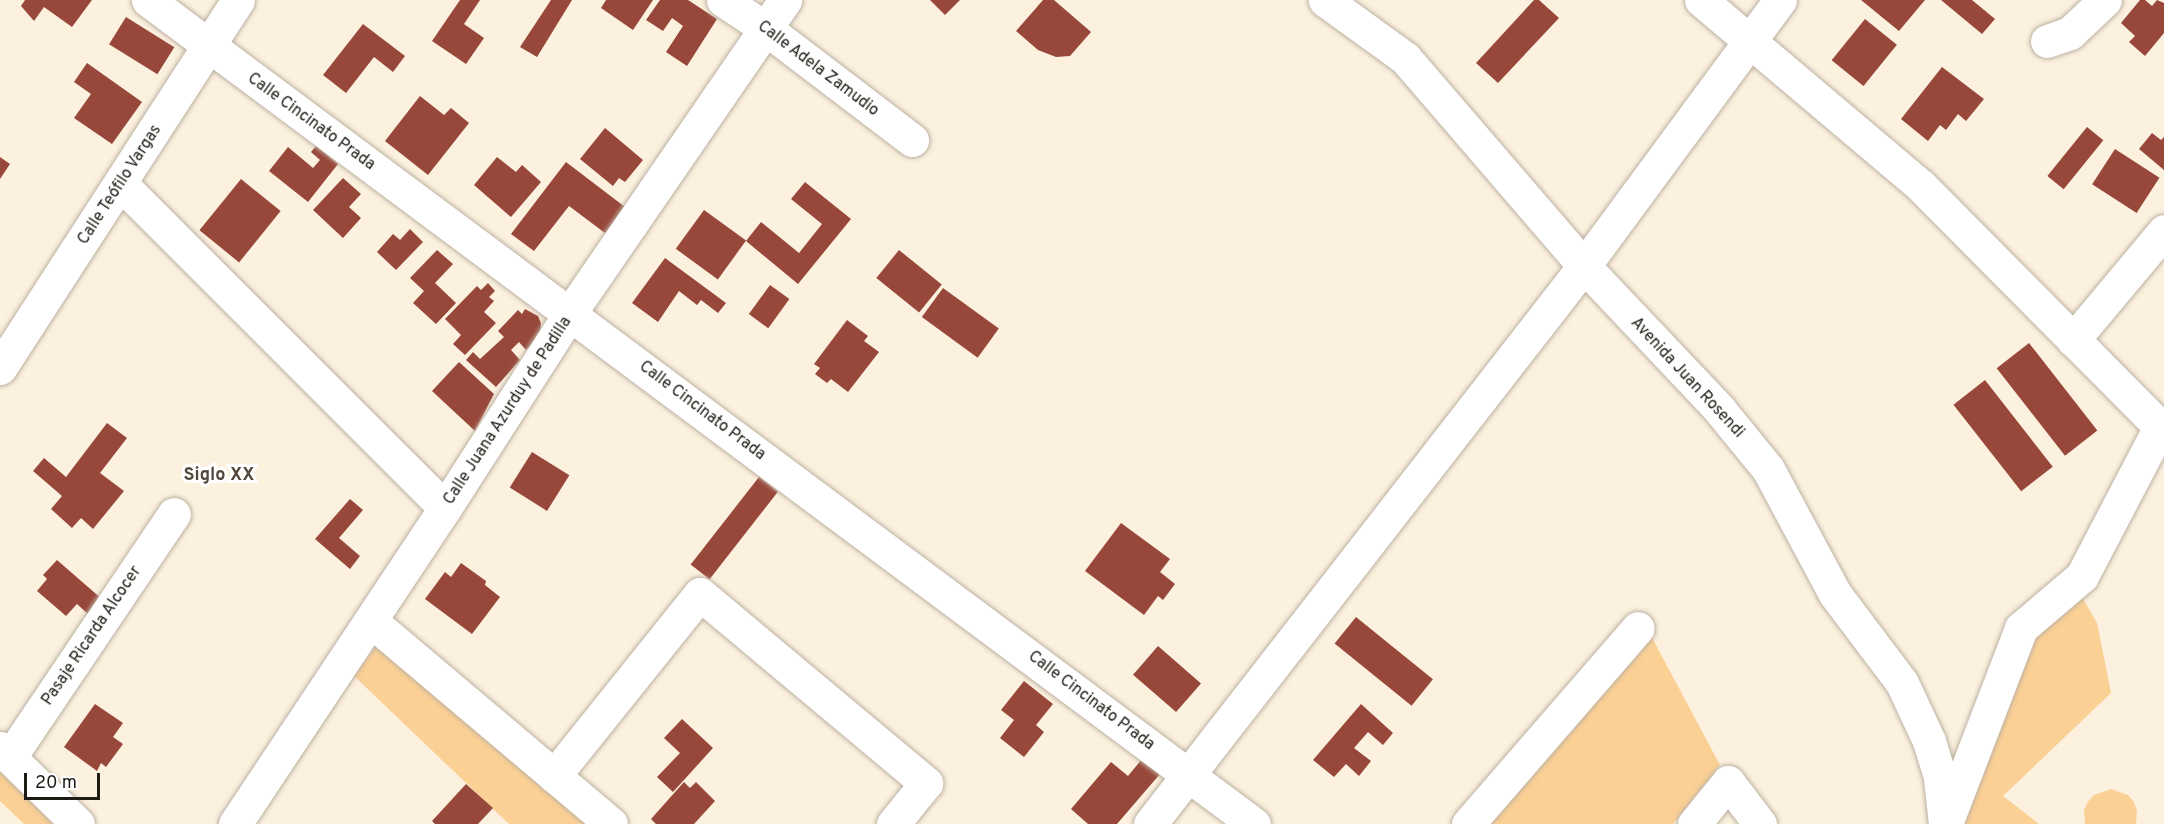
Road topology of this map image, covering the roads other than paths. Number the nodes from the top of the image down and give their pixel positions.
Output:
1 (148, 0) edge
2 (238, 0) edge
3 (723, 0) edge
4 (785, 0) edge
5 (1325, 0) edge
6 (1701, 0) edge
7 (1780, 0) edge
8 (2105, 0) edge
9 (765, 28) junction
10 (1749, 42) junction
11 (2047, 42) dead end
12 (208, 46) junction
13 (912, 140) dead end
14 (121, 184) junction
15 (2164, 231) edge
16 (1584, 266) junction
17 (570, 313) junction
18 (2073, 340) junction
19 (0, 368) edge
20 (2162, 429) edge
21 (445, 508) junction
22 (174, 514) dead end
23 (370, 621) junction
24 (1638, 628) dead end
25 (5, 752) edge
26 (1188, 774) junction
27 (554, 776) junction
28 (78, 824) edge
29 (235, 824) edge
30 (610, 824) edge
31 (893, 824) edge
32 (1150, 824) edge
33 (1254, 824) edge
34 (1468, 824) edge
35 (1694, 824) edge
36 (1760, 824) edge
37 (1946, 824) edge

1 - 12 street, Calle Cincinato Prada
2 - 12 street, Calle Teófilo Vargas
3 - 9 street, Calle Adela Zamudio
4 - 9 street, Calle Juana Azurduy de Padilla
5 - 16 street, Avenida Juan Rosendi
6 - 10 street
7 - 10 street
8 - 11 street
9 - 13 street, Calle Adela Zamudio
9 - 17 street, Calle Juana Azurduy de Padilla
10 - 16 street
10 - 18 street
12 - 14 street, Calle Teófilo Vargas
12 - 17 street, Calle Cincinato Prada
14 - 19 street, Calle Teófilo Vargas
14 - 21 street
15 - 18 street
16 - 26 street
16 - 37 street, Avenida Juan Rosendi
17 - 21 street, Calle Juana Azurduy de Padilla
17 - 26 street, Calle Cincinato Prada
18 - 20 street
20 - 37 street
21 - 23 street, Calle Juana Azurduy de Padilla
22 - 25 street, Pasaje Ricarda Alcocer
23 - 27 street
23 - 29 street, Calle Juana Azurduy de Padilla
24 - 34 street
25 - 28 street
26 - 32 street
26 - 33 street, Calle Cincinato Prada
27 - 30 street
27 - 31 street
35 - 36 street

